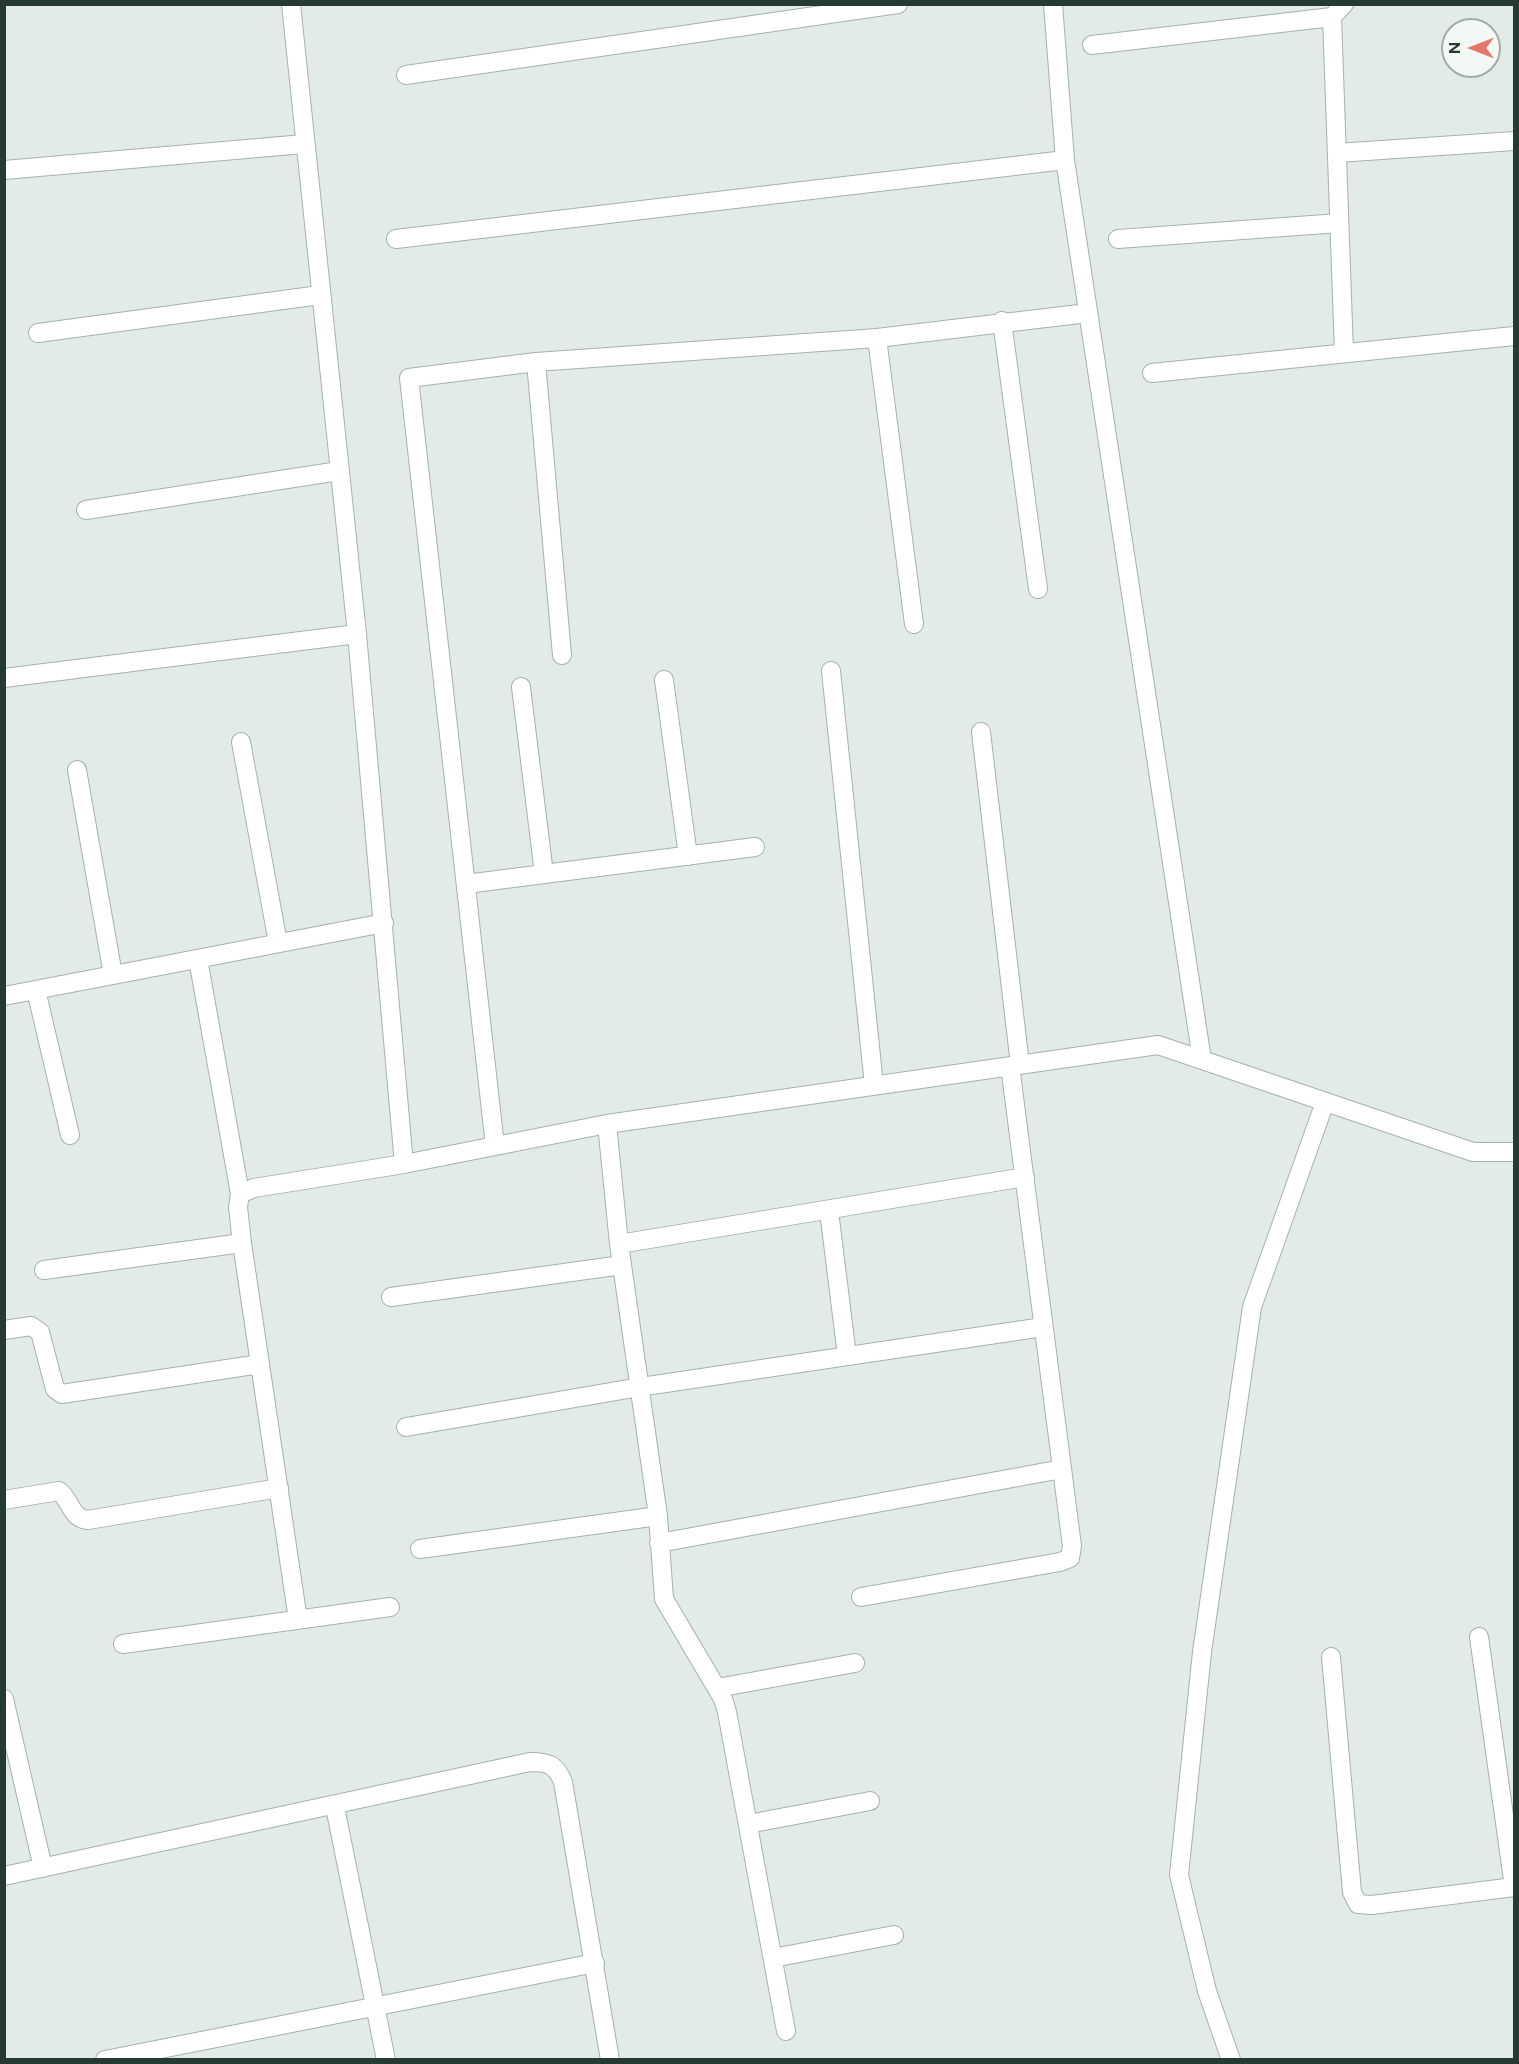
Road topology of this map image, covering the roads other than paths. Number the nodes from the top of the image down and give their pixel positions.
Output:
1 (291, 4) edge
2 (898, 4) edge
3 (1053, 4) edge
4 (1338, 11) edge
5 (1092, 45) dead end
6 (406, 75) dead end
7 (1515, 141) edge
8 (304, 144) junction
9 (1337, 153) junction
10 (1065, 160) junction
11 (6, 168) edge
12 (1340, 223) junction
13 (396, 239) dead end
14 (1118, 239) dead end
15 (320, 295) junction
16 (1088, 313) junction
17 (1002, 321) junction
18 (38, 333) dead end
19 (1515, 336) edge
20 (877, 338) junction
21 (1344, 353) junction
22 (536, 362) junction
23 (1152, 373) dead end
24 (339, 471) junction
25 (86, 510) dead end
26 (1038, 589) dead end
27 (914, 624) dead end
28 (357, 634) junction
29 (562, 655) dead end
30 (831, 671) dead end
31 (4, 678) edge
32 (664, 680) dead end
33 (521, 687) dead end
34 (981, 732) dead end
35 (241, 742) dead end
36 (77, 770) dead end
37 (755, 847) dead end
38 (688, 856) junction
39 (544, 874) junction
40 (466, 884) junction
41 (384, 923) junction
42 (278, 943) junction
43 (198, 959) junction
44 (113, 975) junction
45 (36, 990) junction
46 (4, 996) edge
47 (1202, 1060) junction
48 (1015, 1065) junction
49 (874, 1085) junction
50 (1325, 1102) junction
51 (607, 1124) junction
52 (70, 1135) dead end
53 (495, 1146) junction
54 (1515, 1152) edge
55 (404, 1164) junction
56 (1024, 1177) junction
57 (240, 1194) junction
58 (829, 1211) junction
59 (242, 1243) junction
60 (618, 1244) junction
61 (622, 1265) junction
62 (44, 1270) dead end
63 (391, 1297) dead end
64 (1044, 1327) junction
65 (4, 1330) edge
66 (847, 1356) junction
67 (260, 1364) junction
68 (640, 1387) junction
69 (406, 1427) dead end
70 (1062, 1469) junction
71 (279, 1488) junction
72 (4, 1500) edge
73 (658, 1516) junction
74 (659, 1542) junction
75 (420, 1549) dead end
76 (861, 1597) dead end
77 (390, 1607) dead end
78 (298, 1620) junction
79 (1479, 1637) dead end
80 (123, 1644) dead end
81 (1331, 1657) dead end
82 (855, 1663) dead end
83 (717, 1688) junction
84 (4, 1699) edge
85 (870, 1802) dead end
86 (335, 1807) junction
87 (748, 1824) junction
88 (42, 1868) junction
89 (4, 1876) edge
90 (1514, 1887) edge
91 (894, 1935) dead end
92 (773, 1958) junction
93 (595, 1963) junction
94 (376, 2005) junction
95 (786, 2031) dead end
96 (105, 2060) edge
97 (386, 2060) edge
98 (610, 2060) edge
99 (1231, 2060) edge

1 - 8 street
2 - 6 street
3 - 10 street
4 - 5 street
4 - 9 street
7 - 9 street
8 - 11 street
8 - 15 street
9 - 12 street
10 - 13 street
10 - 16 street
12 - 14 street
12 - 21 street
15 - 18 street
15 - 24 street
16 - 17 street
16 - 47 street
17 - 20 street
17 - 26 street
19 - 21 street
20 - 22 street
20 - 27 street
21 - 23 street
22 - 29 street
22 - 40 street
24 - 25 street
24 - 28 street
28 - 31 street
28 - 41 street
30 - 49 street
32 - 38 street
33 - 39 street
34 - 48 street
35 - 42 street
36 - 44 street
37 - 38 street
38 - 39 street
39 - 40 street
40 - 53 street
41 - 42 street
41 - 55 street
42 - 43 street
43 - 44 street
43 - 57 street
44 - 45 street
45 - 46 street
45 - 52 street
47 - 48 street
47 - 50 street
48 - 49 street
48 - 56 street
49 - 51 street
50 - 54 street
50 - 99 street
51 - 53 street
51 - 60 street
53 - 55 street
55 - 57 street
56 - 58 street
56 - 64 street
57 - 59 street
58 - 60 street
58 - 66 street
59 - 62 street
59 - 67 street
60 - 61 street
61 - 63 street
61 - 68 street
64 - 66 street
64 - 70 street
65 - 67 street
66 - 68 street
67 - 71 street
68 - 69 street
68 - 73 street
70 - 74 street
70 - 76 street
71 - 72 street
71 - 78 street
73 - 74 street
73 - 75 street
74 - 83 street
77 - 78 street
78 - 80 street
79 - 90 street
81 - 90 street
82 - 83 street
83 - 87 street
84 - 88 street
85 - 87 street
86 - 88 street
86 - 93 street
86 - 94 street
87 - 92 street
88 - 89 street
91 - 92 street
92 - 95 street
93 - 94 street
93 - 98 street
94 - 96 street
94 - 97 street

